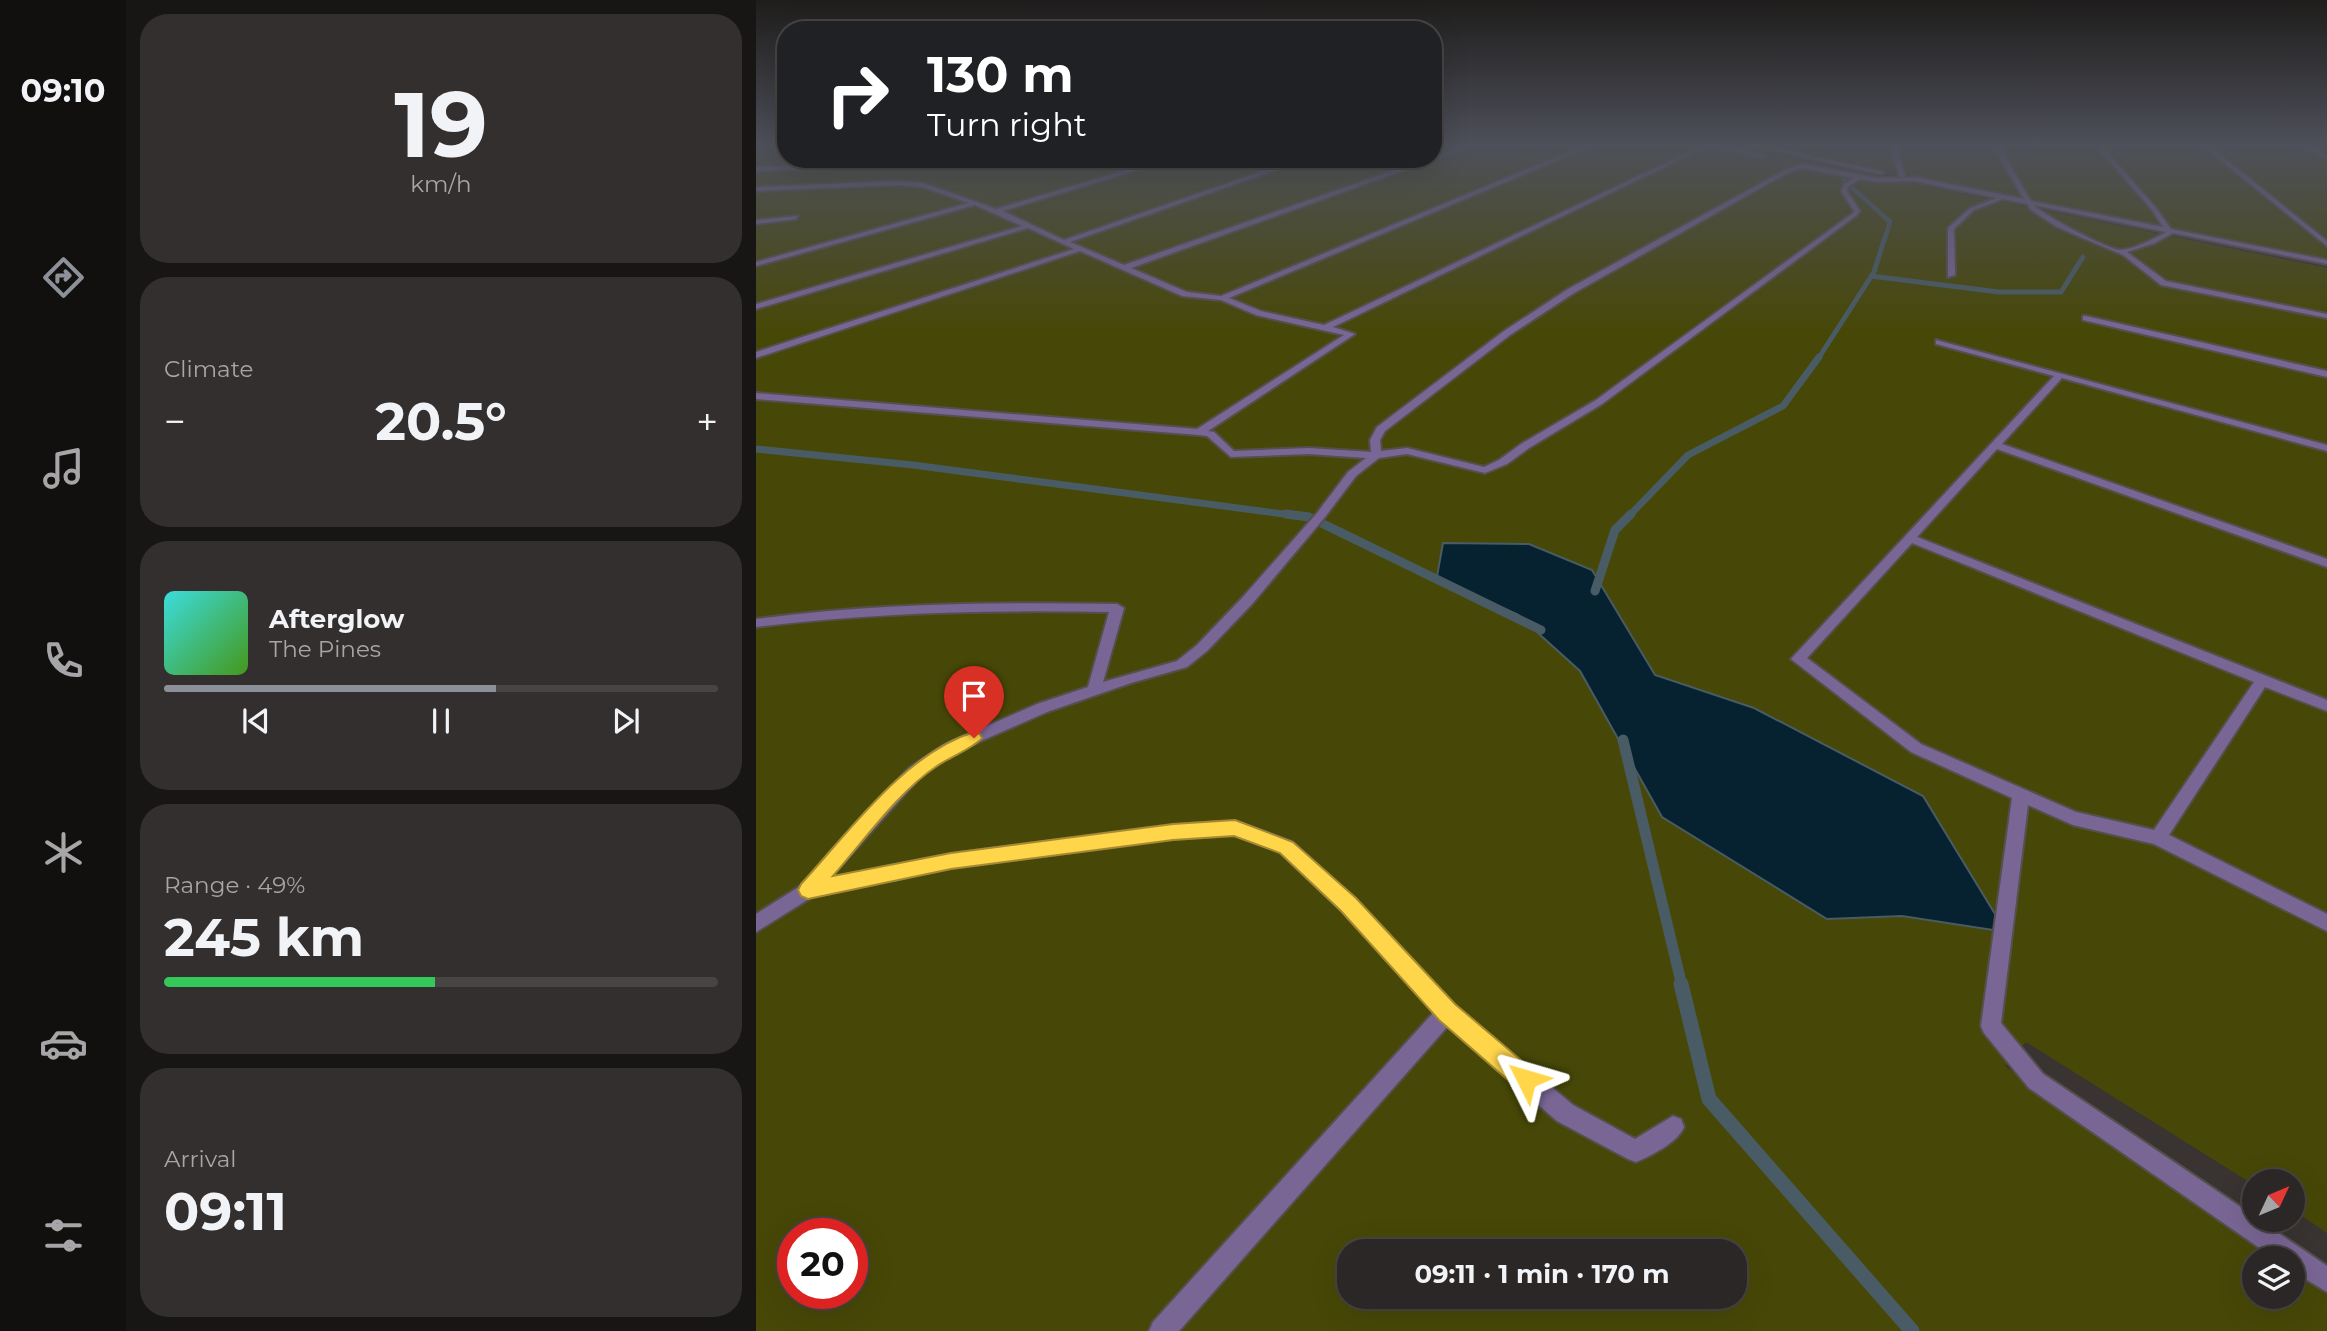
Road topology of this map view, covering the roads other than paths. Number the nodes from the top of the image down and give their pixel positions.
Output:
1 (962, 207) edge
2 (983, 207) edge
3 (1009, 207) edge
4 (1165, 207) edge
5 (1297, 207) edge
6 (1441, 207) edge
7 (1578, 207) edge
8 (1722, 207) edge
9 (1854, 207) edge
10 (1977, 207) edge
11 (2033, 207) edge
12 (2047, 207) edge
13 (2152, 207) edge
14 (2282, 207) edge
15 (996, 211) junction
16 (796, 217) dead end
17 (756, 222) edge
18 (1028, 226) junction
19 (2170, 232) junction
20 (1064, 242) junction
21 (2327, 244) edge
22 (1080, 249) junction
23 (2120, 252) junction
24 (2327, 262) edge
25 (756, 264) edge
26 (1124, 268) junction
27 (1951, 275) dead end
28 (1222, 298) junction
29 (756, 307) edge
30 (2327, 316) edge
31 (2086, 318) dead end
32 (1325, 328) junction
33 (1939, 342) dead end
34 (756, 355) edge
35 (2327, 374) edge
36 (2060, 375) junction
37 (756, 396) edge
38 (1199, 432) junction
39 (1995, 446) junction
40 (2327, 448) edge
41 (1376, 455) junction
42 (1909, 538) junction
43 (2327, 563) edge
44 (756, 623) edge
45 (2263, 679) junction
46 (1094, 690) junction
47 (2327, 706) edge
48 (2021, 795) junction
49 (2158, 838) junction
50 (808, 890) junction
51 (2327, 923) edge
52 (756, 924) edge
53 (1447, 1012) junction
54 (1673, 1127) dead end
55 (2327, 1280) edge
56 (1161, 1331) edge

1 - 25 lane
2 - 15 lane
3 - 15 lane
4 - 20 lane
5 - 26 lane
6 - 28 lane
7 - 32 lane
8 - 41 lane
9 - 41 lane
10 - 27 lane
11 - 23 lane
12 - 19 lane
13 - 19 lane
14 - 21 lane
15 - 18 lane
16 - 17 lane
18 - 20 lane
18 - 29 lane
19 - 23 lane
19 - 24 lane
20 - 22 lane
22 - 26 lane
22 - 34 lane
23 - 30 lane
26 - 28 lane
28 - 32 lane
31 - 35 lane
32 - 38 lane
33 - 36 lane
36 - 39 lane
36 - 40 lane
37 - 38 lane
38 - 41 lane
39 - 42 lane
39 - 43 lane
41 - 46 lane
42 - 45 lane
42 - 48 lane
44 - 46 lane
45 - 47 lane
45 - 49 lane
46 - 50 lane
48 - 49 lane
48 - 55 lane
49 - 51 lane
50 - 52 lane
50 - 53 lane
53 - 54 lane
53 - 56 lane

